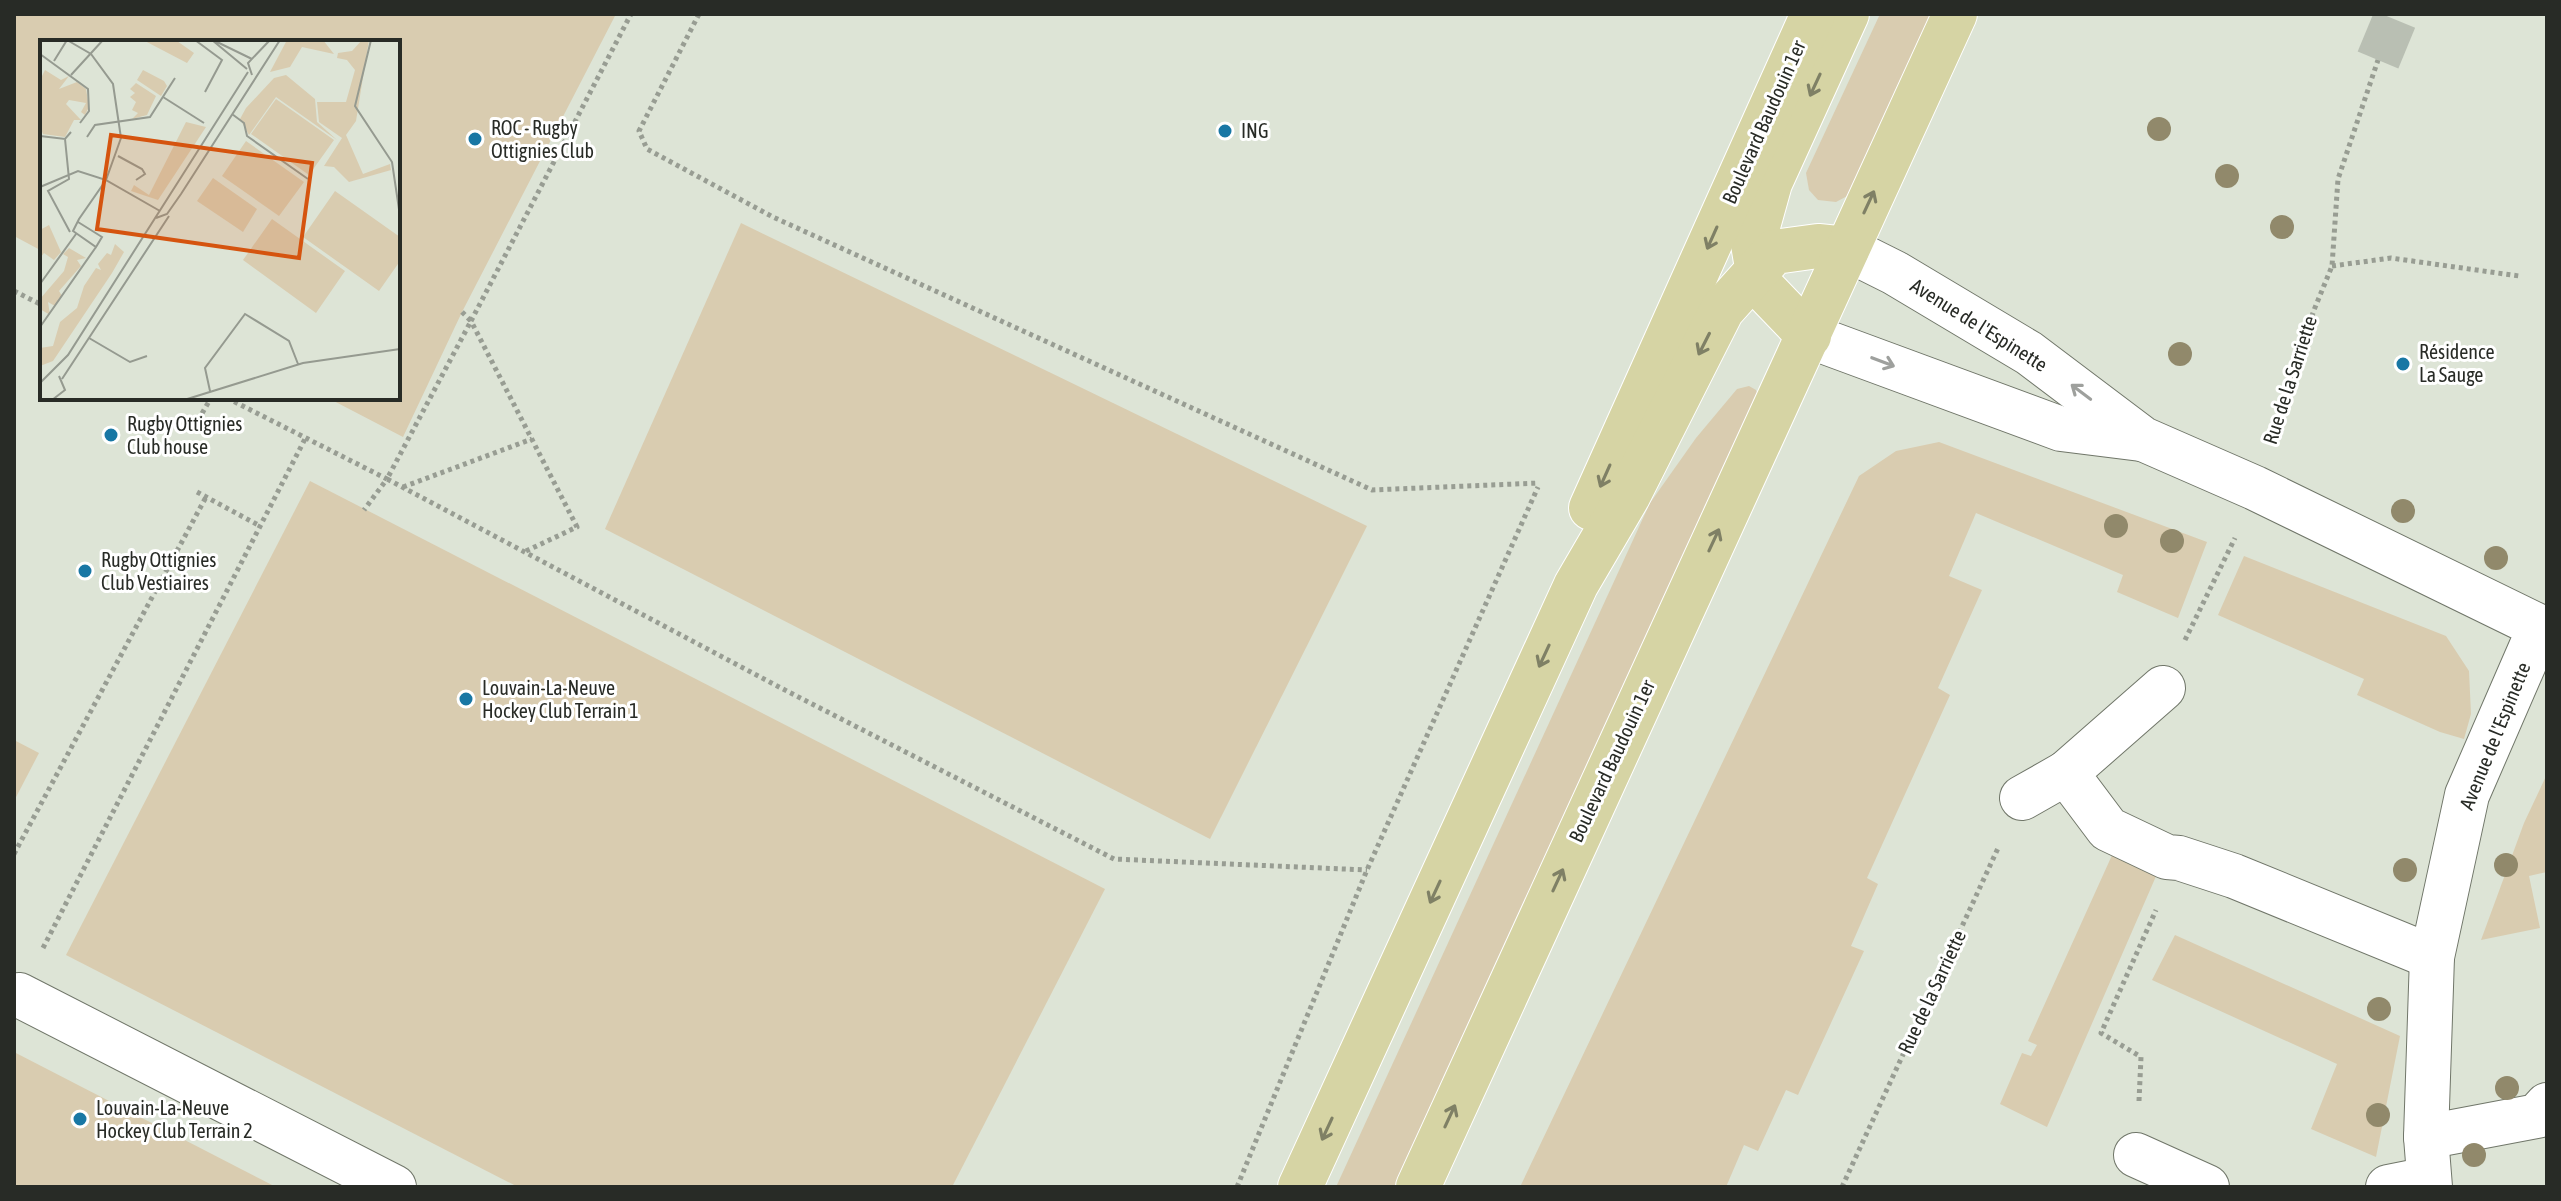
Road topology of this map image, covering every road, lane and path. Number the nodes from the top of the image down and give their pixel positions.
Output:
1 (631, 14) edge
2 (699, 14) edge
3 (1813, 14) edge
4 (1847, 14) edge
5 (1955, 14) edge
6 (2378, 60) tunnel mouth
7 (1847, 249) junction
8 (2332, 266) junction
9 (1757, 269) junction
10 (2519, 276) dead end
11 (14, 291) edge
12 (40, 304) edge
13 (462, 312) dead end
14 (471, 321) junction
15 (1809, 336) junction
16 (210, 400) edge
17 (231, 400) edge
18 (194, 427) dead end
19 (306, 437) junction
20 (532, 439) junction
21 (2143, 439) junction
22 (1546, 469) dead end
23 (387, 479) junction
24 (1539, 483) junction
25 (403, 487) junction
26 (2255, 488) junction
27 (197, 492) dead end
28 (206, 497) junction
29 (364, 510) dead end
30 (260, 526) junction
31 (526, 551) junction
32 (1576, 585) junction
33 (2545, 623) edge
34 (2163, 688) joint
35 (2066, 773) junction
36 (2022, 798) joint
37 (14, 854) edge
38 (2173, 858) junction
39 (1367, 870) junction
40 (2432, 957) junction
41 (19, 995) joint
42 (2547, 1105) edge
43 (2426, 1137) junction
44 (2136, 1155) joint
45 (2415, 1184) edge
46 (394, 1187) edge
47 (1237, 1187) edge
48 (1300, 1187) edge
49 (1418, 1187) edge
50 (1842, 1187) edge
51 (2207, 1187) edge

1 - 14 path
2 - 24 path
3 -> 32 main road, Boulevard Baudouin 1er
4 -> 9 main road, Boulevard Baudouin 1er
7 -> 5 main road, Boulevard Baudouin 1er
6 - 8 path, Rue de la Sarriette
7 - 9 main road, Boulevard Baudouin 1er
7 - 15 main road, Boulevard Baudouin 1er
21 -> 7 street, Avenue de l'Espinette
8 - 10 path
8 - 26 path, Rue de la Sarriette
9 - 15 main road
9 -> 32 main road, Boulevard Baudouin 1er
11 - 12 path
13 - 14 path
14 - 20 path
14 - 23 path
15 -> 21 street, Avenue de l'Espinette
49 -> 15 main road, Boulevard Baudouin 1er
16 - 18 path
17 - 19 path
19 - 23 path
19 - 30 path
20 - 25 path
20 - 31 path
21 - 26 street, Avenue de l'Espinette
22 - 24 path
23 - 25 path
23 - 29 path
24 - 39 path
25 - 31 path
26 - 33 street, Avenue de l'Espinette
26 - 34 path, Rue de la Sarriette
27 - 28 path
28 - 30 path
28 - 37 path
30 - 41 path
31 - 39 path
32 -> 48 main road, Boulevard Baudouin 1er
33 - 40 street, Avenue de l'Espinette
34 - 35 street
35 - 36 street
35 - 38 street
36 - 50 path, Rue de la Sarriette
38 - 40 street
38 - 44 path
39 - 47 path
40 - 43 street, Avenue de l'Espinette
41 - 46 street
42 - 43 street
43 - 45 street, Avenue de l'Espinette
44 - 51 street

